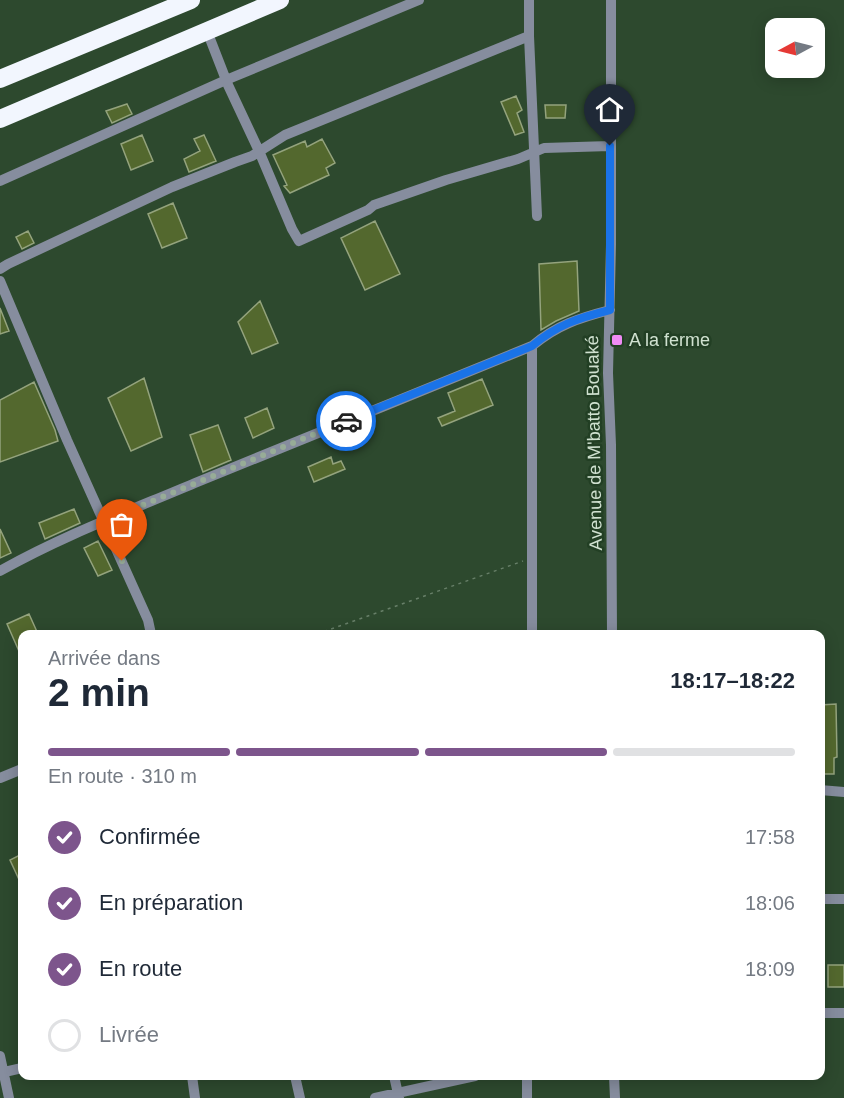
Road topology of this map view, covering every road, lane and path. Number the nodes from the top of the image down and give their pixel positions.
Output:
1 (191, 0) edge
2 (280, 0) edge
3 (419, 0) edge
4 (529, 0) edge
5 (611, 0) edge
6 (207, 31) junction
7 (529, 36) junction
8 (0, 79) edge
9 (226, 80) junction
10 (0, 120) edge
11 (610, 146) junction
12 (259, 152) junction
13 (534, 152) junction
14 (0, 181) edge
15 (537, 216) dead end
16 (0, 269) edge
17 (0, 281) edge
18 (610, 310) junction
19 (532, 346) junction
20 (104, 521) junction
21 (533, 557) junction
22 (0, 571) edge
23 (150, 630) edge
24 (328, 630) edge
25 (532, 630) edge
26 (612, 630) edge
27 (18, 771) edge
28 (0, 778) edge
29 (825, 790) edge
30 (844, 792) edge
31 (825, 899) edge
32 (844, 899) edge
33 (825, 1013) edge
34 (844, 1013) edge
35 (0, 1056) edge
36 (18, 1069) edge
37 (2, 1072) edge
38 (193, 1080) edge
39 (296, 1080) edge
40 (395, 1080) edge
41 (461, 1080) edge
42 (527, 1080) edge
43 (614, 1080) edge
44 (399, 1096) edge
45 (9, 1098) edge
46 (195, 1098) edge
47 (300, 1098) edge
48 (375, 1098) edge
49 (527, 1098) edge
50 (615, 1098) edge

1 - 8 highway
2 - 6 highway
3 - 9 street
4 - 7 street
5 - 11 street, Avenue de M'batto Bouaké
6 - 9 street
6 - 10 highway
7 - 12 street
7 - 13 street
9 - 12 street
9 - 14 street
11 - 13 street
11 - 18 street, Avenue de M'batto Bouaké
12 - 13 street
12 - 16 street
13 - 15 street
17 - 20 street
18 - 19 street
18 - 26 street, Avenue de M'batto Bouaké
19 - 20 street
19 - 21 street
20 - 22 street
20 - 23 street
21 - 24 path
21 - 25 street
27 - 28 street
29 - 30 street
31 - 32 street
33 - 34 street
35 - 37 street
36 - 37 street
37 - 45 street
38 - 46 street
39 - 47 street
40 - 44 street
41 - 44 street
42 - 49 street
43 - 50 street
44 - 48 street

